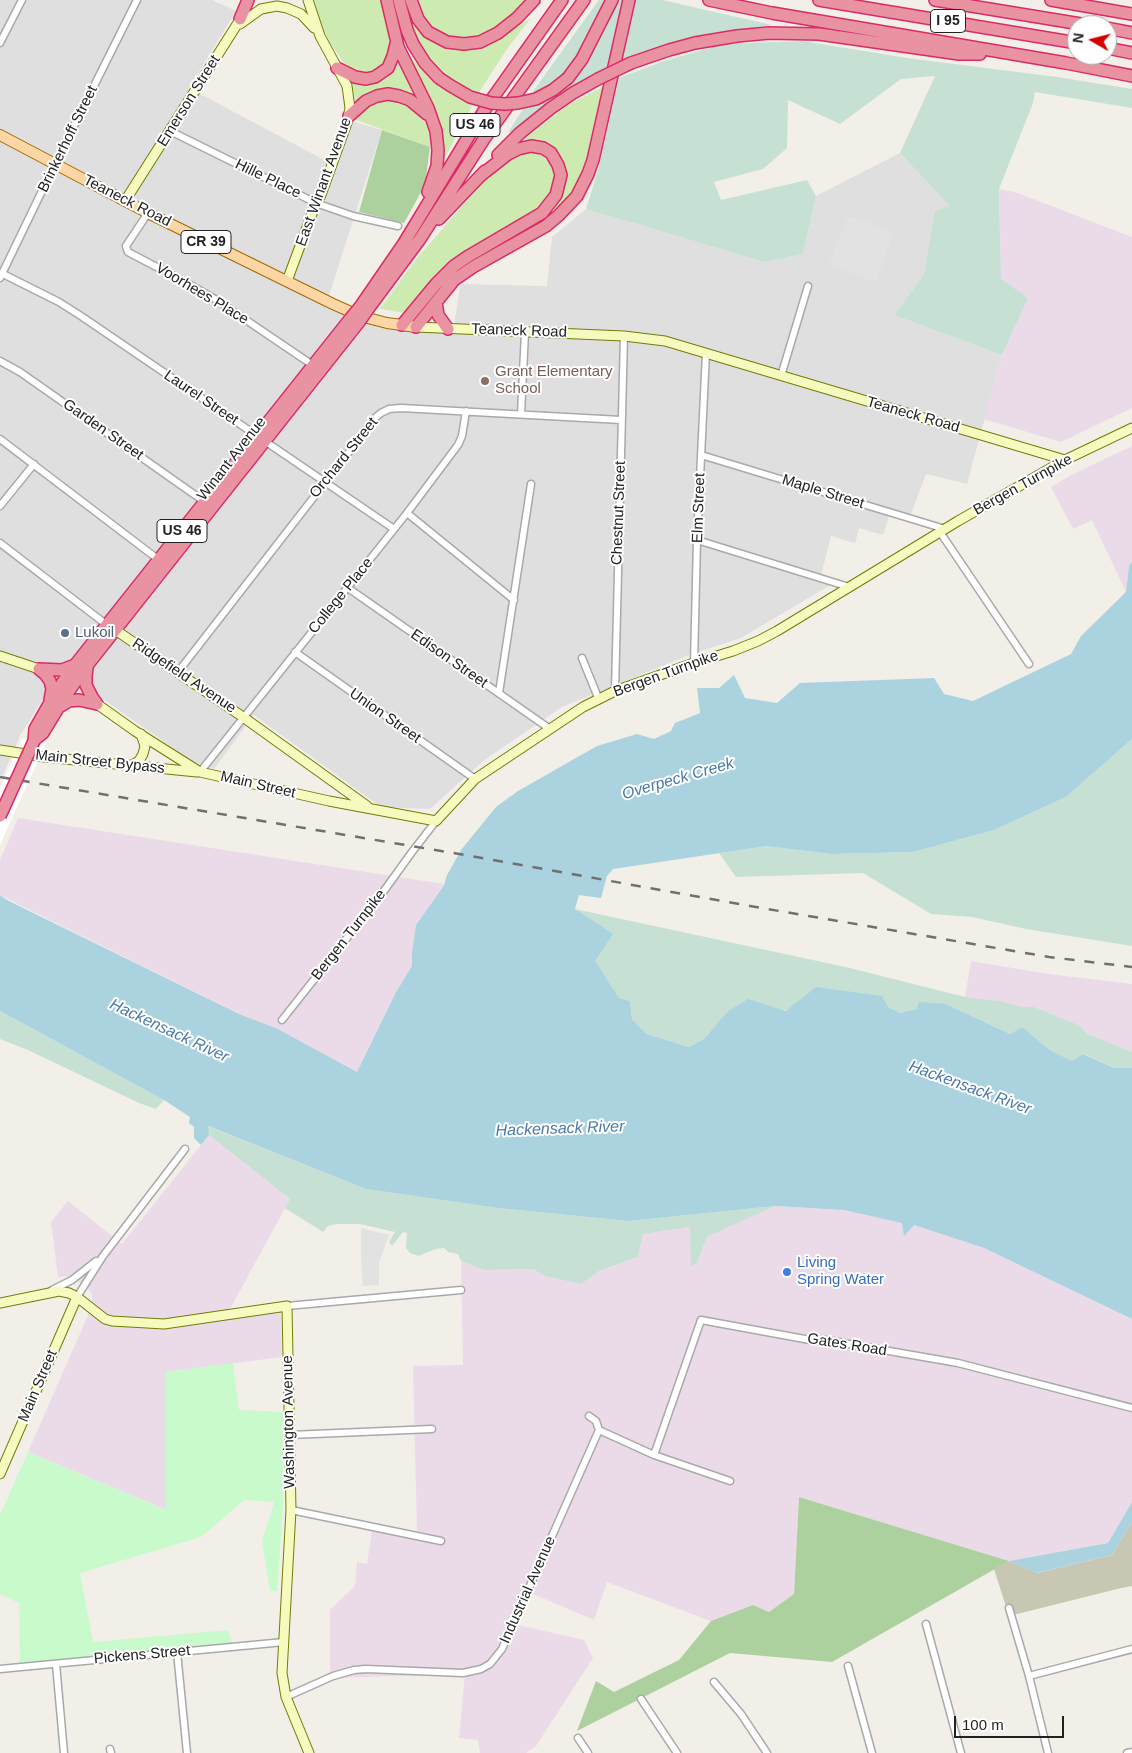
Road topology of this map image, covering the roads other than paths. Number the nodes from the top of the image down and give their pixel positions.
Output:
1 (22, 0) edge
2 (137, 0) edge
3 (248, 0) edge
4 (252, 0) edge
5 (308, 0) edge
6 (386, 0) edge
7 (399, 0) edge
8 (411, 0) edge
9 (534, 0) edge
10 (562, 0) edge
11 (584, 0) edge
12 (612, 0) edge
13 (629, 0) edge
14 (709, 0) edge
15 (819, 0) edge
16 (934, 0) edge
17 (1051, 0) edge
18 (1097, 0) edge
19 (1132, 13) edge
20 (240, 19) junction
21 (1067, 22) edge
22 (1117, 30) edge
23 (233, 31) junction
24 (1132, 33) edge
25 (322, 41) junction
26 (1067, 41) edge
27 (396, 42) junction
28 (0, 43) edge
29 (1117, 50) edge
30 (1132, 53) edge
31 (1021, 55) junction
32 (337, 68) junction
33 (1132, 76) edge
34 (349, 116) junction
35 (432, 119) junction
36 (170, 131) junction
37 (0, 136) edge
38 (54, 164) junction
39 (480, 176) junction
40 (125, 201) junction
41 (316, 203) junction
42 (148, 213) junction
43 (416, 224) junction
44 (398, 226) dead end
45 (420, 239) junction
46 (1, 276) edge
47 (288, 281) junction
48 (808, 286) dead end
49 (436, 302) junction
50 (364, 308) junction
51 (355, 321) junction
52 (402, 326) junction
53 (416, 327) junction
54 (448, 328) junction
55 (525, 332) junction
56 (624, 336) junction
57 (706, 353) junction
58 (0, 361) edge
59 (314, 366) junction
60 (781, 376) junction
61 (466, 411) junction
62 (521, 414) junction
63 (622, 420) junction
64 (1132, 428) edge
65 (0, 439) edge
66 (261, 439) junction
67 (701, 455) junction
68 (1065, 460) junction
69 (34, 464) junction
70 (325, 482) junction
71 (531, 484) dead end
72 (205, 502) junction
73 (0, 506) edge
74 (407, 513) junction
75 (394, 530) junction
76 (942, 530) junction
77 (697, 540) junction
78 (0, 543) edge
79 (159, 560) junction
80 (849, 587) junction
81 (348, 588) junction
82 (514, 600) junction
83 (111, 628) junction
84 (295, 652) junction
85 (0, 656) edge
86 (582, 658) dead end
87 (89, 663) junction
88 (694, 663) junction
89 (77, 664) junction
90 (1029, 664) dead end
91 (39, 669) junction
92 (178, 672) junction
93 (615, 691) junction
94 (499, 693) junction
95 (599, 700) junction
96 (98, 704) junction
97 (53, 706) junction
98 (243, 717) junction
99 (550, 729) junction
100 (141, 734) junction
101 (0, 750) edge
102 (132, 765) junction
103 (200, 772) junction
104 (475, 779) junction
105 (330, 780) junction
106 (329, 801) junction
107 (369, 808) junction
108 (0, 816) edge
109 (436, 821) junction
110 (282, 1020) dead end
111 (185, 1149) dead end
112 (103, 1256) junction
113 (461, 1290) dead end
114 (43, 1294) junction
115 (77, 1297) junction
116 (0, 1303) edge
117 (287, 1306) junction
118 (1132, 1408) edge
119 (589, 1416) dead end
120 (432, 1429) dead end
121 (598, 1430) junction
122 (290, 1435) junction
123 (654, 1455) junction
124 (0, 1474) edge
125 (730, 1481) dead end
126 (291, 1510) junction
127 (441, 1541) dead end
128 (1009, 1608) dead end
129 (926, 1624) dead end
130 (284, 1642) junction
131 (1132, 1649) edge
132 (177, 1652) junction
133 (56, 1664) junction
134 (848, 1666) dead end
135 (0, 1669) edge
136 (1029, 1676) junction
137 (714, 1682) dead end
138 (286, 1697) junction
139 (641, 1699) dead end
140 (578, 1738) dead end
141 (1132, 1752) edge
142 (64, 1753) edge
143 (187, 1753) edge
144 (309, 1753) edge
145 (588, 1753) edge
146 (676, 1753) edge
147 (767, 1753) edge
148 (872, 1753) edge
149 (961, 1753) edge
150 (1048, 1753) edge
151 (1127, 1753) edge

1 - 28 street
2 - 38 street, Brinkerhoff Street
3 - 20 highway
4 - 20 street, Emerson Street
5 - 25 street, East Winant Avenue
6 - 27 highway
7 - 12 highway, bridge
8 - 9 highway
10 - 43 highway, US 46
11 - 45 highway, US 46
13 - 49 highway
14 - 31 highway
15 - 26 highway, I 95
16 - 21 highway
17 - 19 highway
18 - 19 highway
20 - 23 street, Emerson Street
22 - 24 highway
23 - 25 street
23 - 36 street, Emerson Street
25 - 32 street, East Winant Avenue
27 - 32 highway
27 - 35 highway
29 - 30 highway
31 - 33 highway
31 - 39 highway, bridge
32 - 34 street, East Winant Avenue
34 - 35 highway
34 - 41 street, East Winant Avenue
35 - 43 highway
36 - 40 street, Emerson Street
36 - 41 street, Hille Place
37 - 38 main road, Teaneck Road / CR 39
38 - 40 main road, Teaneck Road / CR 39
38 - 46 street, Brinkerhoff Street
39 - 45 highway
39 - 52 highway
40 - 42 main road, Teaneck Road / CR 39
41 - 44 street, Hille Place
41 - 47 street, East Winant Avenue
42 - 47 main road, Teaneck Road / CR 39
42 - 59 street, Voorhees Place
43 - 50 highway, US 46
45 - 50 highway, US 46
46 - 66 street, Laurel Street
47 - 52 main road, Teaneck Road / CR 39
48 - 60 street
49 - 53 highway
49 - 54 highway
50 - 51 highway, US 46, bridge
51 - 59 highway, US 46
51 - 66 highway, Winant Avenue / US 46
52 - 53 main road, Teaneck Road / CR 39
53 - 54 street, Teaneck Road / CR 39
54 - 55 street, Teaneck Road / CR 39
55 - 56 street, Teaneck Road / CR 39
55 - 62 street
56 - 57 street, Teaneck Road / CR 39
56 - 63 street, Chestnut Street
57 - 60 street, Teaneck Road / CR 39
57 - 67 street, Elm Street
58 - 72 street, Garden Street
59 - 66 highway, Winant Avenue / US 46
60 - 68 street, Teaneck Road / CR 39
61 - 62 street, Orchard Street
61 - 70 street, Orchard Street
61 - 74 street, College Place
62 - 63 street, Orchard Street
63 - 93 street, Chestnut Street
64 - 68 street, Bergen Turnpike
65 - 69 street
66 - 70 street, Laurel Street
66 - 72 highway, Winant Avenue / US 46
66 - 83 highway, Winant Avenue / US 46
67 - 76 street, Maple Street
67 - 77 street, Elm Street
68 - 76 street, Bergen Turnpike
69 - 73 street
69 - 79 street
70 - 75 street, Laurel Street
70 - 92 street, Orchard Street
71 - 82 street
72 - 79 highway, Winant Avenue / US 46
74 - 75 street, College Place
74 - 82 street
75 - 81 street, College Place
76 - 80 street, Bergen Turnpike
76 - 90 street
77 - 80 street
77 - 88 street, Elm Street
78 - 83 street, Ridgefield Avenue
79 - 83 highway, Winant Avenue / US 46
80 - 88 street, Bergen Turnpike
81 - 84 street, College Place
81 - 94 street, Edison Street
82 - 94 street
83 - 87 highway, Winant Avenue / US 46
83 - 89 highway, Winant Avenue / US 46
83 - 92 street, Ridgefield Avenue
84 - 98 street, College Place
84 - 104 street, Union Street
85 - 91 street
86 - 95 street
87 - 96 highway
87 - 97 highway, Winant Avenue / US 46
88 - 93 street, Bergen Turnpike
89 - 91 highway
89 - 97 highway, Winant Avenue / US 46
91 - 97 highway
92 - 98 street, Ridgefield Avenue
93 - 95 street, Bergen Turnpike
94 - 99 street, Edison Street
95 - 99 street, Bergen Turnpike
96 - 97 highway
96 - 100 street, Main Street
97 - 108 highway, Winant Avenue / US 46, bridge
98 - 103 street, College Place
98 - 105 street, Ridgefield Avenue
99 - 104 street, Bergen Turnpike
100 - 102 street
100 - 103 street, Main Street
101 - 102 street, Main Street Bypass
102 - 103 street, Main Street Bypass
103 - 106 street, Main Street
104 - 109 street, Bergen Turnpike
105 - 106 street
105 - 107 street, Ridgefield Avenue
106 - 107 street, Main Street
107 - 109 street, Main Street
109 - 110 street, Bergen Turnpike
111 - 112 street
112 - 114 street
112 - 115 street
113 - 117 street
114 - 115 street
114 - 116 street
115 - 117 street
115 - 124 street, Main Street
117 - 122 street, Washington Avenue
118 - 123 street, Gates Road
119 - 121 street
120 - 122 street
121 - 123 street
121 - 138 street, Industrial Avenue
122 - 126 street, Washington Avenue
123 - 125 street
126 - 127 street
126 - 130 street, Washington Avenue
128 - 136 street
129 - 149 street
130 - 132 street, Pickens Street
130 - 138 street, Washington Avenue
131 - 136 street
132 - 133 street, Pickens Street
132 - 143 street
133 - 135 street, Pickens Street
133 - 142 street
134 - 148 street
136 - 150 street
137 - 147 street
138 - 144 street, Washington Avenue
139 - 146 street
140 - 145 street
141 - 151 street

